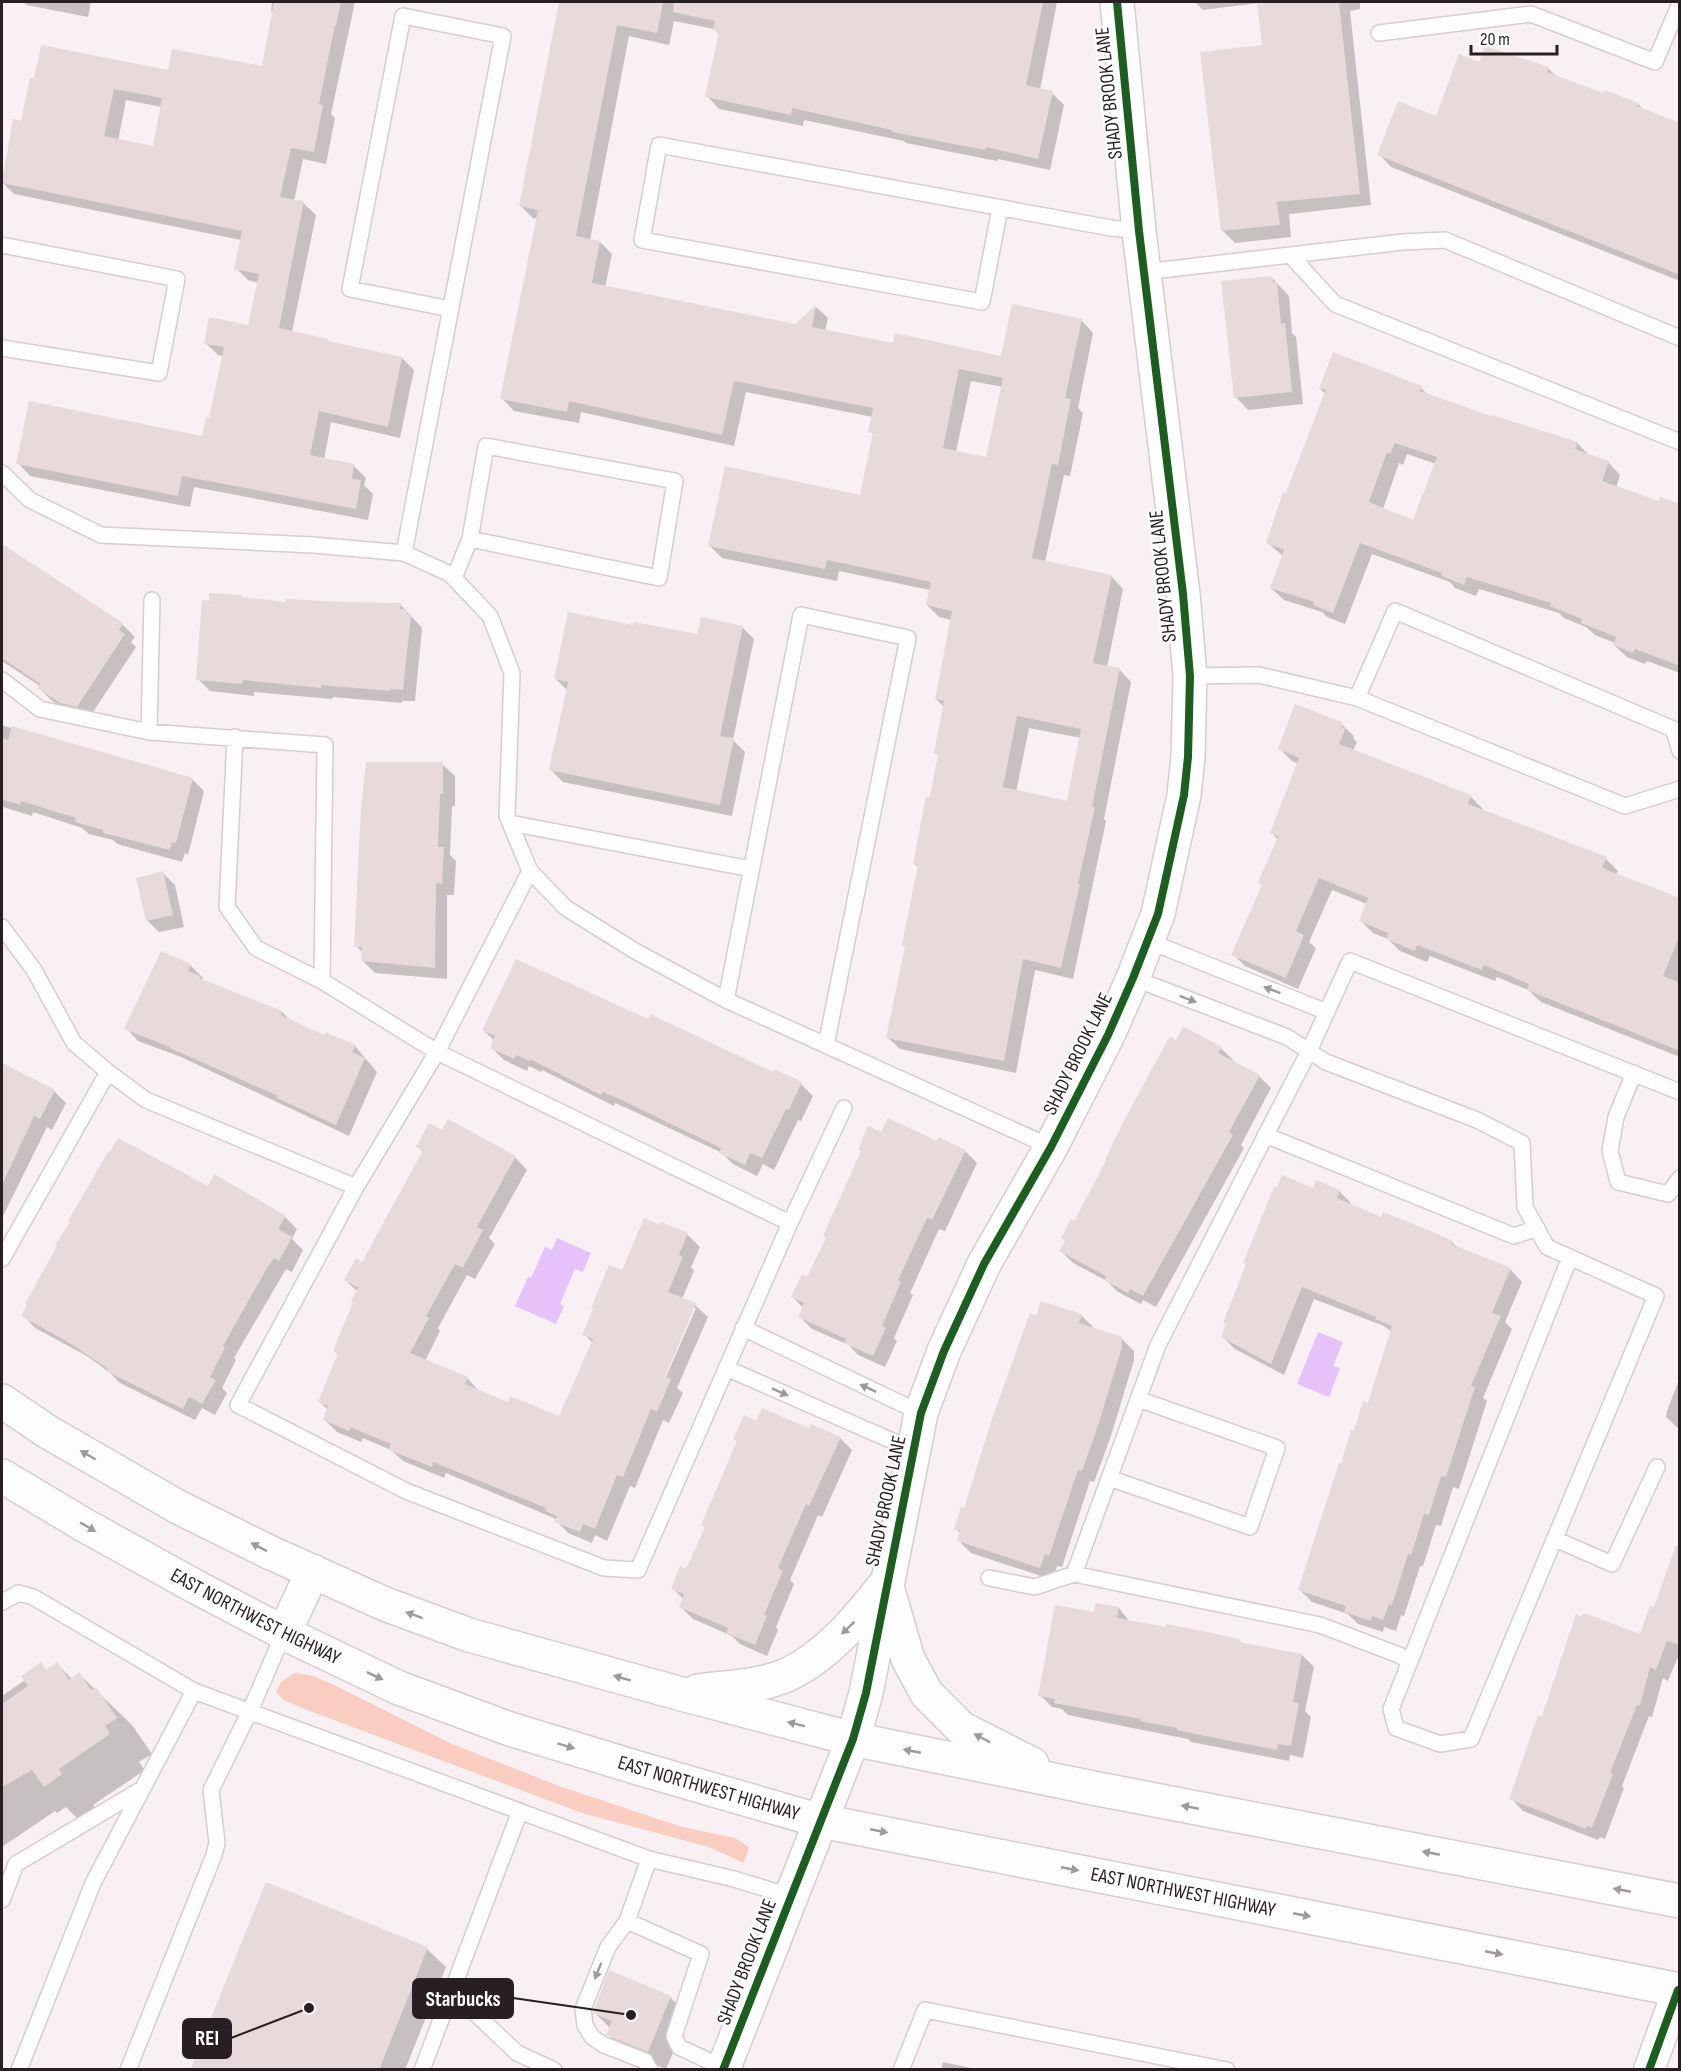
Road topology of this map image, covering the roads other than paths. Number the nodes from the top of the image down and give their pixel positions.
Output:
1 (1117, 2) edge
2 (1680, 3) edge
3 (1379, 33) dead end
4 (1000, 208) junction
5 (1139, 231) junction
6 (2, 245) edge
7 (1291, 256) junction
8 (1144, 272) junction
9 (450, 309) junction
10 (1680, 338) edge
11 (2, 348) edge
12 (1680, 442) edge
13 (2, 473) edge
14 (470, 539) junction
15 (404, 553) junction
16 (454, 578) junction
17 (152, 600) dead end
18 (1190, 676) junction
19 (2, 680) edge
20 (1357, 698) junction
21 (149, 732) junction
22 (235, 737) junction
23 (1680, 751) edge
24 (1680, 789) edge
25 (510, 823) junction
26 (751, 869) junction
27 (530, 871) junction
28 (2, 927) edge
29 (1148, 941) junction
30 (1133, 978) junction
31 (322, 981) junction
32 (726, 1000) junction
33 (1327, 1012) junction
34 (826, 1045) junction
35 (1309, 1051) junction
36 (437, 1052) junction
37 (108, 1072) junction
38 (1634, 1074) junction
39 (1680, 1092) edge
40 (844, 1108) dead end
41 (1265, 1135) junction
42 (1051, 1147) junction
43 (1680, 1178) edge
44 (356, 1187) junction
45 (790, 1223) junction
46 (1537, 1228) junction
47 (1570, 1257) junction
48 (2, 1259) edge
49 (743, 1328) junction
50 (726, 1368) junction
51 (1138, 1399) junction
52 (2, 1401) edge
53 (921, 1413) junction
54 (913, 1450) junction
55 (1657, 1467) dead end
56 (2, 1476) edge
57 (1109, 1478) junction
58 (1555, 1539) junction
59 (313, 1572) junction
60 (1074, 1574) junction
61 (988, 1578) dead end
62 (886, 1583) junction
63 (2, 1602) edge
64 (284, 1633) junction
65 (1409, 1661) junction
66 (194, 1691) junction
67 (678, 1693) junction
68 (250, 1711) junction
69 (853, 1739) junction
70 (1093, 1788) junction
71 (142, 1790) junction
72 (520, 1811) junction
73 (821, 1821) junction
74 (649, 1859) junction
75 (790, 1896) junction
76 (2, 1900) edge
77 (1680, 1901) edge
78 (627, 1921) junction
79 (1679, 1990) edge
80 (452, 1991) junction
81 (724, 2069) edge
82 (19, 2070) edge
83 (128, 2070) edge
84 (422, 2070) edge
85 (554, 2070) edge
86 (650, 2070) edge
87 (901, 2070) edge
88 (1227, 2070) edge
89 (1649, 2070) edge

1 - 5 main road, SHADY BROOK LANE
2 - 3 lane
4 - 4 lane
4 - 5 lane
5 - 8 main road, SHADY BROOK LANE
6 - 11 lane
7 - 8 lane
7 - 10 lane
7 - 12 lane
8 - 18 main road, SHADY BROOK LANE
9 - 9 lane
9 - 15 lane
13 - 15 lane
14 - 14 lane
14 - 16 lane
15 - 16 lane
16 - 25 lane
17 - 21 lane
18 - 20 lane
18 - 29 main road, SHADY BROOK LANE
19 - 21 lane
20 - 23 lane
20 - 24 lane
21 - 22 lane
22 - 31 lane
22 - 31 lane
25 - 26 lane
25 - 27 lane
26 - 32 lane
26 - 34 lane
27 - 32 lane
27 - 36 lane
28 - 37 lane
29 - 30 main road, SHADY BROOK LANE
33 -> 29 lane
30 -> 35 lane
30 - 42 main road, SHADY BROOK LANE
31 - 36 lane
32 - 34 lane
33 - 35 lane
33 - 38 lane
34 - 42 lane
35 - 41 lane
35 - 46 lane
36 - 44 lane
36 - 45 lane
37 - 44 lane
37 - 48 lane
38 - 39 lane
38 - 43 lane
40 - 45 lane
41 - 46 lane
41 - 51 lane
42 - 53 main road, SHADY BROOK LANE
44 - 50 lane
45 - 49 lane
46 - 47 lane
47 - 58 lane
47 - 65 lane
49 - 50 lane
53 -> 49 lane
50 -> 54 lane
51 - 57 lane
51 - 57 lane
59 -> 52 main road
53 - 54 main road, SHADY BROOK LANE
54 - 62 main road, SHADY BROOK LANE
55 - 58 lane
56 -> 64 main road, EAST NORTHWEST HIGHWAY
57 - 60 lane
58 - 65 lane
59 - 64 main road
67 -> 59 main road
60 - 61 lane
60 - 65 lane
62 -> 67 main road
62 - 69 main road, SHADY BROOK LANE
70 -> 62 main road
63 - 66 lane
64 - 68 lane
64 -> 73 main road, EAST NORTHWEST HIGHWAY
66 - 68 lane
66 - 71 lane
69 -> 67 main road
68 - 72 lane
68 - 83 lane
70 -> 69 main road
69 - 73 main road, SHADY BROOK LANE
77 -> 70 main road
71 - 76 lane
71 - 82 lane
72 - 74 lane
72 - 80 lane
73 - 75 main road, SHADY BROOK LANE
73 -> 79 main road, EAST NORTHWEST HIGHWAY
74 - 75 lane
74 - 78 lane
75 - 81 main road, SHADY BROOK LANE
78 - 81 lane
78 -> 86 lane
79 - 89 street
80 - 84 lane
80 - 85 lane
87 - 88 lane

